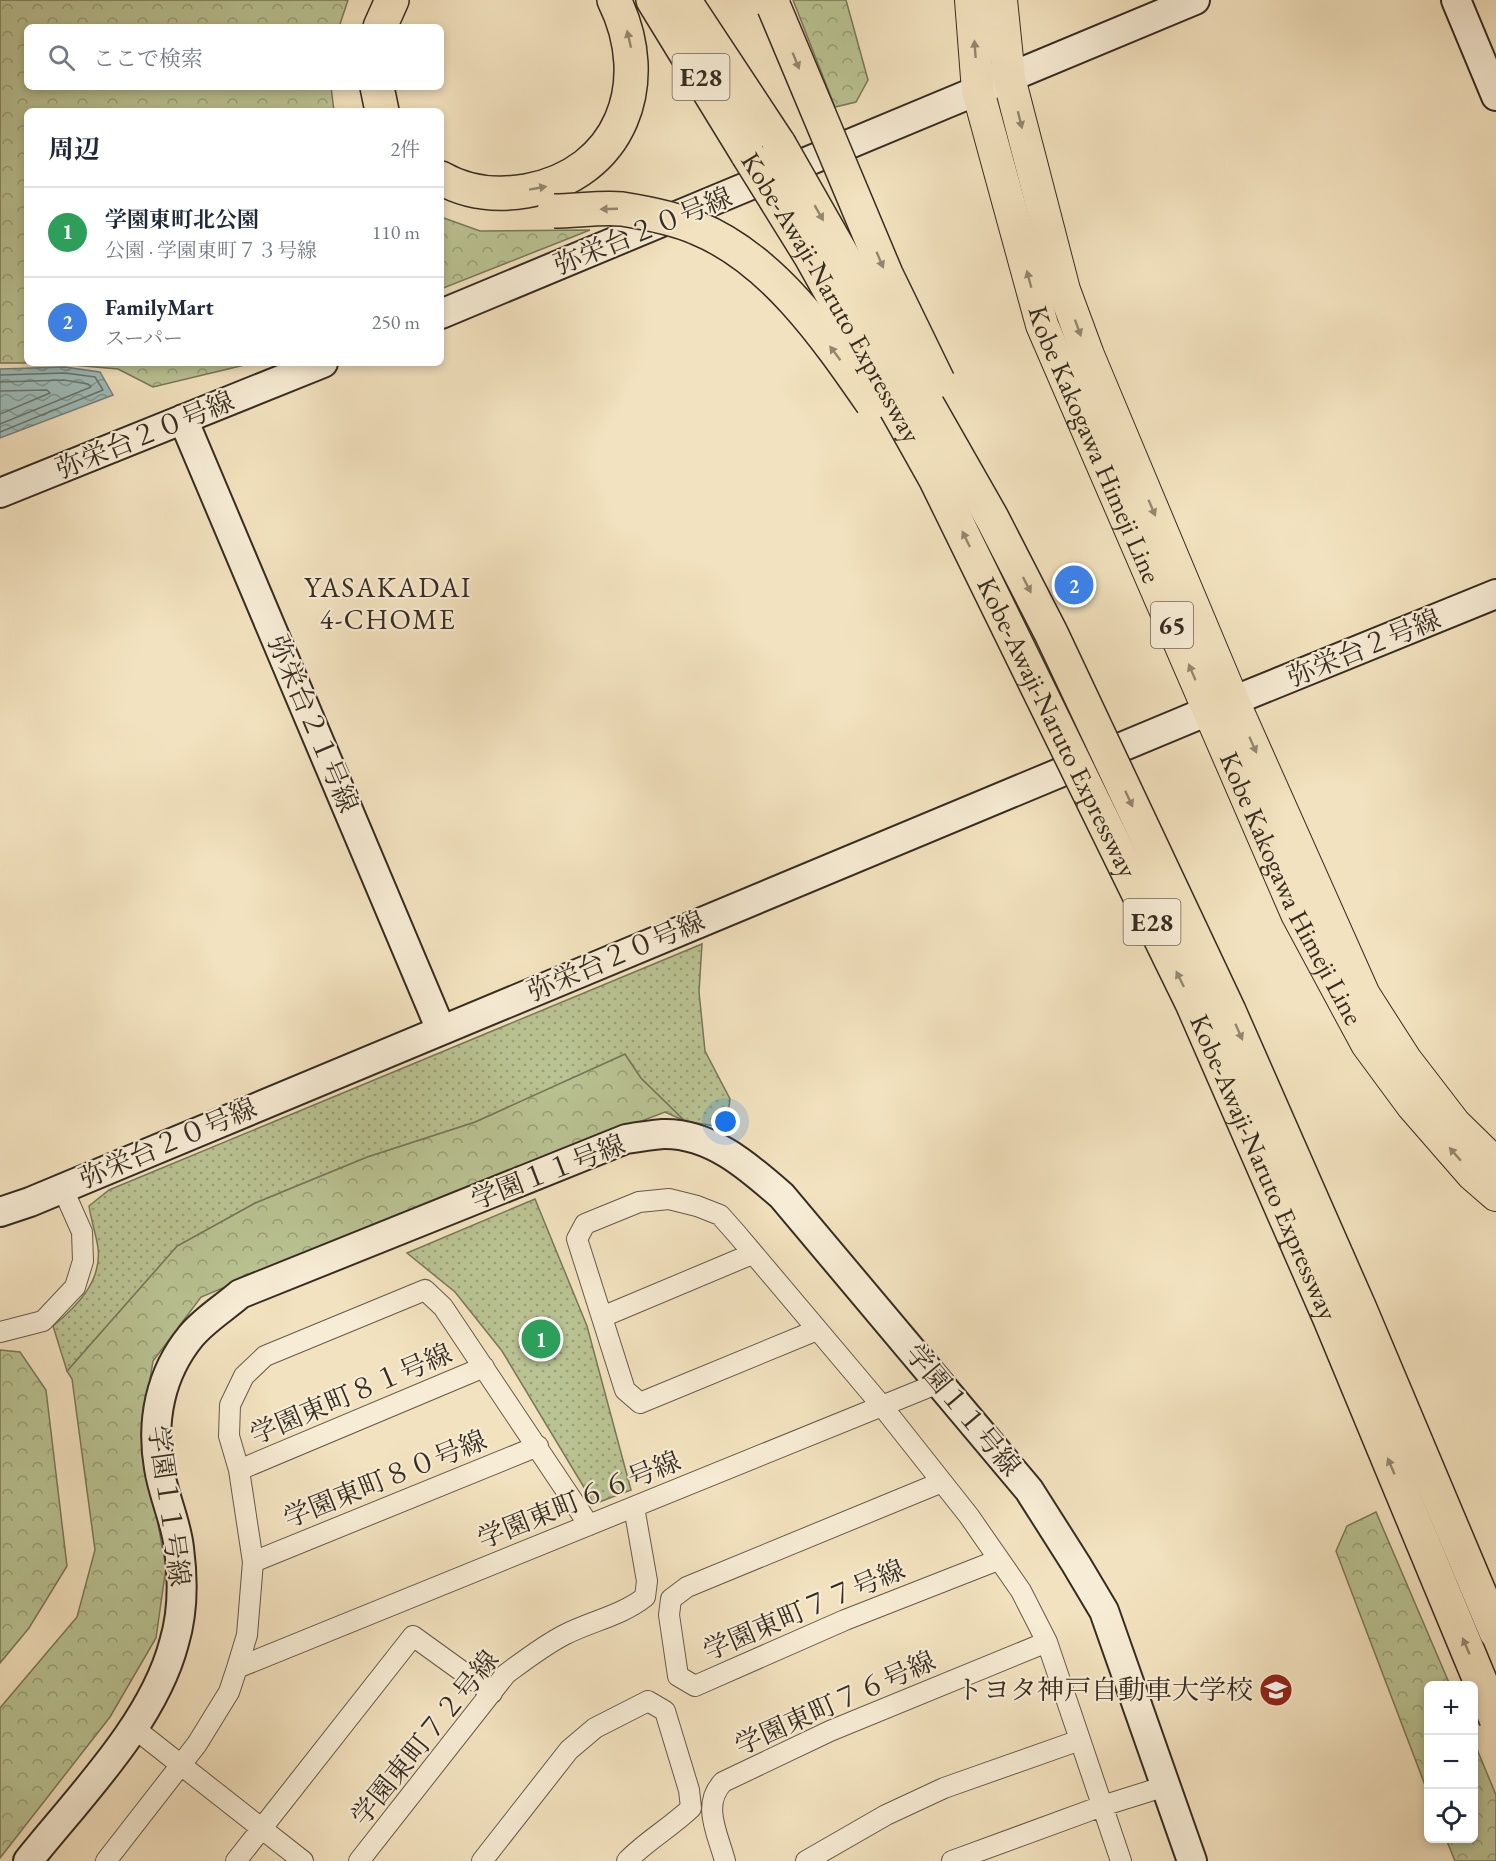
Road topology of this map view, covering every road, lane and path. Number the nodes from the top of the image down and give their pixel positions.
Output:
1 (373, 0) edge
2 (393, 0) edge
3 (614, 0) edge
4 (653, 0) edge
5 (684, 0) edge
6 (972, 0) edge
7 (1001, 0) edge
8 (1195, 0) edge
9 (1456, 0) edge
10 (773, 3) edge
11 (364, 24) edge
12 (381, 24) edge
13 (1009, 78) junction
14 (360, 90) edge
15 (378, 90) edge
16 (978, 91) junction
17 (1496, 96) edge
18 (362, 108) edge
19 (381, 108) edge
20 (444, 179) edge
21 (444, 199) edge
22 (444, 313) edge
23 (316, 366) edge
24 (183, 419) junction
25 (936, 480) junction
26 (0, 493) edge
27 (992, 518) junction
28 (1496, 594) edge
29 (1221, 706) junction
30 (441, 1030) junction
31 (1496, 1164) edge
32 (62, 1187) junction
33 (1496, 1195) edge
34 (0, 1212) edge
35 (752, 1254) junction
36 (602, 1317) junction
37 (818, 1330) junction
38 (0, 1332) edge
39 (484, 1367) junction
40 (941, 1382) junction
41 (882, 1406) junction
42 (538, 1446) junction
43 (239, 1470) junction
44 (942, 1482) junction
45 (634, 1507) junction
46 (589, 1525) junction
47 (999, 1560) junction
48 (253, 1562) junction
49 (1496, 1632) edge
50 (1047, 1642) junction
51 (237, 1668) junction
52 (492, 1693) junction
53 (1496, 1719) edge
54 (134, 1728) junction
55 (1080, 1740) junction
56 (181, 1765) junction
57 (1166, 1786) junction
58 (1102, 1806) junction
59 (261, 1828) junction
60 (28, 1861) edge
61 (106, 1861) edge
62 (236, 1861) edge
63 (303, 1861) edge
64 (359, 1861) edge
65 (482, 1861) edge
66 (627, 1861) edge
67 (726, 1861) edge
68 (806, 1861) edge
69 (952, 1861) edge
70 (1121, 1861) edge
71 (1192, 1861) edge

1 - 11 highway
2 - 12 highway
20 -> 3 highway
4 - 25 highway, Kobe-Awaji-Naruto Expressway / E28, bridge
5 -> 27 highway, Kobe-Awaji-Naruto Expressway / E28, bridge
16 -> 6 main road, Kobe Kakogawa Himeji Line / 65
7 - 13 main road, Kobe Kakogawa Himeji Line / 65
8 - 13 street, 弥栄台２０号線
9 - 17 street
10 -> 27 highway, bridge
13 - 16 street, 弥栄台２０号線
13 -> 29 main road, Kobe Kakogawa Himeji Line / 65
14 - 18 highway
15 - 19 highway
16 - 22 street, 弥栄台２０号線
29 -> 16 main road, Kobe Kakogawa Himeji Line / 65
25 -> 21 highway, bridge
23 - 24 street, 弥栄台２０号線
24 - 26 street, 弥栄台２０号線
24 - 30 street, 弥栄台２１号線
53 -> 25 highway, Kobe-Awaji-Naruto Expressway / E28, bridge
27 -> 49 highway, Kobe-Awaji-Naruto Expressway / E28, bridge
28 - 29 street, 弥栄台２号線
29 - 30 street, 弥栄台２０号線
29 -> 31 main road, Kobe Kakogawa Himeji Line / 65
33 -> 29 main road, Kobe Kakogawa Himeji Line / 65
30 - 32 street, 弥栄台２０号線
32 - 34 street, 弥栄台２０号線
32 - 38 street
35 - 36 street
35 - 36 street
35 - 37 street
36 - 37 street
37 - 41 street
39 - 42 street
39 - 43 street, 学園東町８１号線
39 - 43 street
40 - 41 street, 学園東町６６号線
40 - 54 street, 学園１１号線
40 - 57 street, 学園１１号線
41 - 44 street
41 - 45 street, 学園東町６６号線
42 - 46 street
42 - 48 street, 学園東町８０号線
43 - 48 street
44 - 47 street
44 - 47 street, 学園東町７７号線
45 - 46 street, 学園東町６６号線
45 - 52 street, 学園東町７２号線
46 - 51 street, 学園東町６６号線
47 - 50 street
48 - 51 street
50 - 55 street
50 - 67 street, 学園東町７６号線
51 - 56 street
52 - 59 street
52 - 64 street, 学園東町７２号線
54 - 56 street
54 - 60 street, 学園１１号線
55 - 58 street
55 - 68 street
56 - 59 street
56 - 61 street
57 - 58 street
57 - 71 street, 学園１１号線
58 - 69 street
58 - 70 street
59 - 62 street
59 - 63 street
65 - 66 street

